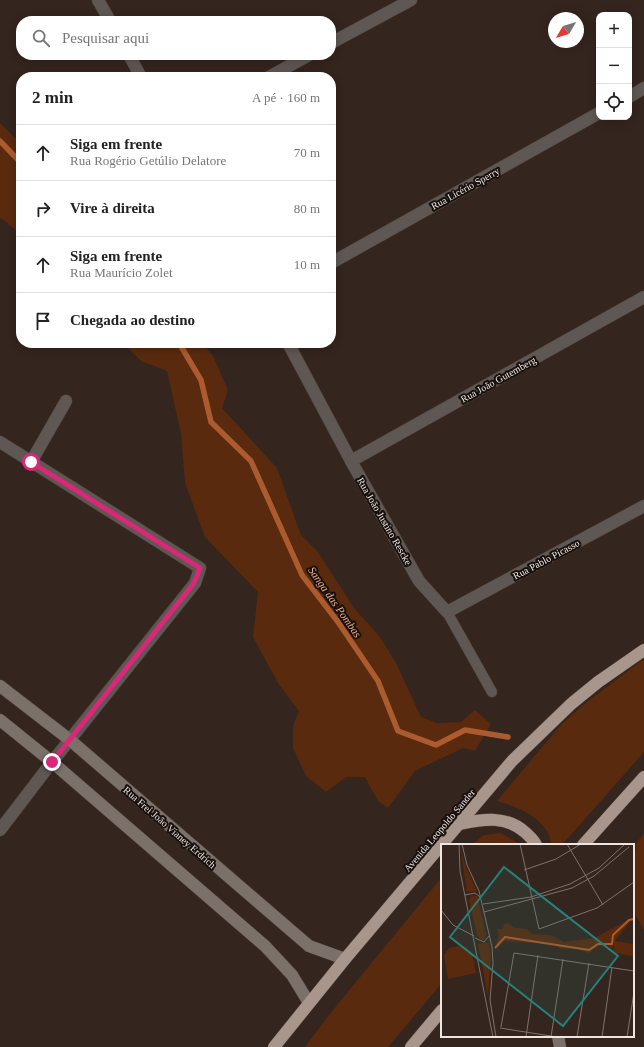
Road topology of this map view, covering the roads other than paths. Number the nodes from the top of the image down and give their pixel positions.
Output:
1 (98, 0) edge
2 (411, 0) edge
3 (107, 16) edge
4 (336, 40) edge
5 (131, 60) edge
6 (300, 60) edge
7 (138, 72) edge
8 (278, 72) edge
9 (644, 88) edge
10 (632, 94) edge
11 (596, 115) edge
12 (336, 260) edge
13 (644, 297) edge
14 (291, 348) edge
15 (66, 402) dead end
16 (0, 442) edge
17 (351, 461) junction
18 (31, 462) junction
19 (644, 506) edge
20 (448, 612) junction
21 (644, 650) edge
22 (0, 686) edge
23 (492, 692) dead end
24 (0, 720) edge
25 (70, 740) junction
26 (52, 762) junction
27 (644, 777) edge
28 (460, 824) junction
29 (0, 830) edge
30 (443, 844) edge
31 (536, 844) edge
32 (584, 844) edge
33 (441, 846) edge
34 (345, 959) junction
35 (309, 1003) junction
36 (441, 1011) edge
37 (558, 1037) edge
38 (277, 1045) edge
39 (411, 1047) edge
40 (560, 1047) edge

1 - 3 street
2 - 4 street
5 - 7 street
6 - 8 street
9 - 10 street
11 - 12 street, Rua Licério Sperry
13 - 17 street, Rua João Gutemberg
14 - 17 street, Rua João Justino Rescke
15 - 18 street
16 - 18 street
17 - 20 street, Rua João Justino Rescke
18 - 25 street
19 - 20 street, Rua Pablo Picasso
20 - 23 lane, Rua João Justino Rescke
21 - 28 highway, Avenida Leopoldo Sander
22 - 25 street, Rua Frei João Vianey Erdrich
24 - 26 street
25 - 26 street
25 - 34 street, Rua Frei João Vianey Erdrich
26 - 29 street
26 - 35 street
27 - 32 highway
28 - 30 highway, Avenida Leopoldo Sander
28 - 31 highway
33 - 34 highway, Avenida Leopoldo Sander
34 - 35 highway, Avenida Leopoldo Sander
35 - 38 highway, Avenida Leopoldo Sander
36 - 39 highway
37 - 40 street

